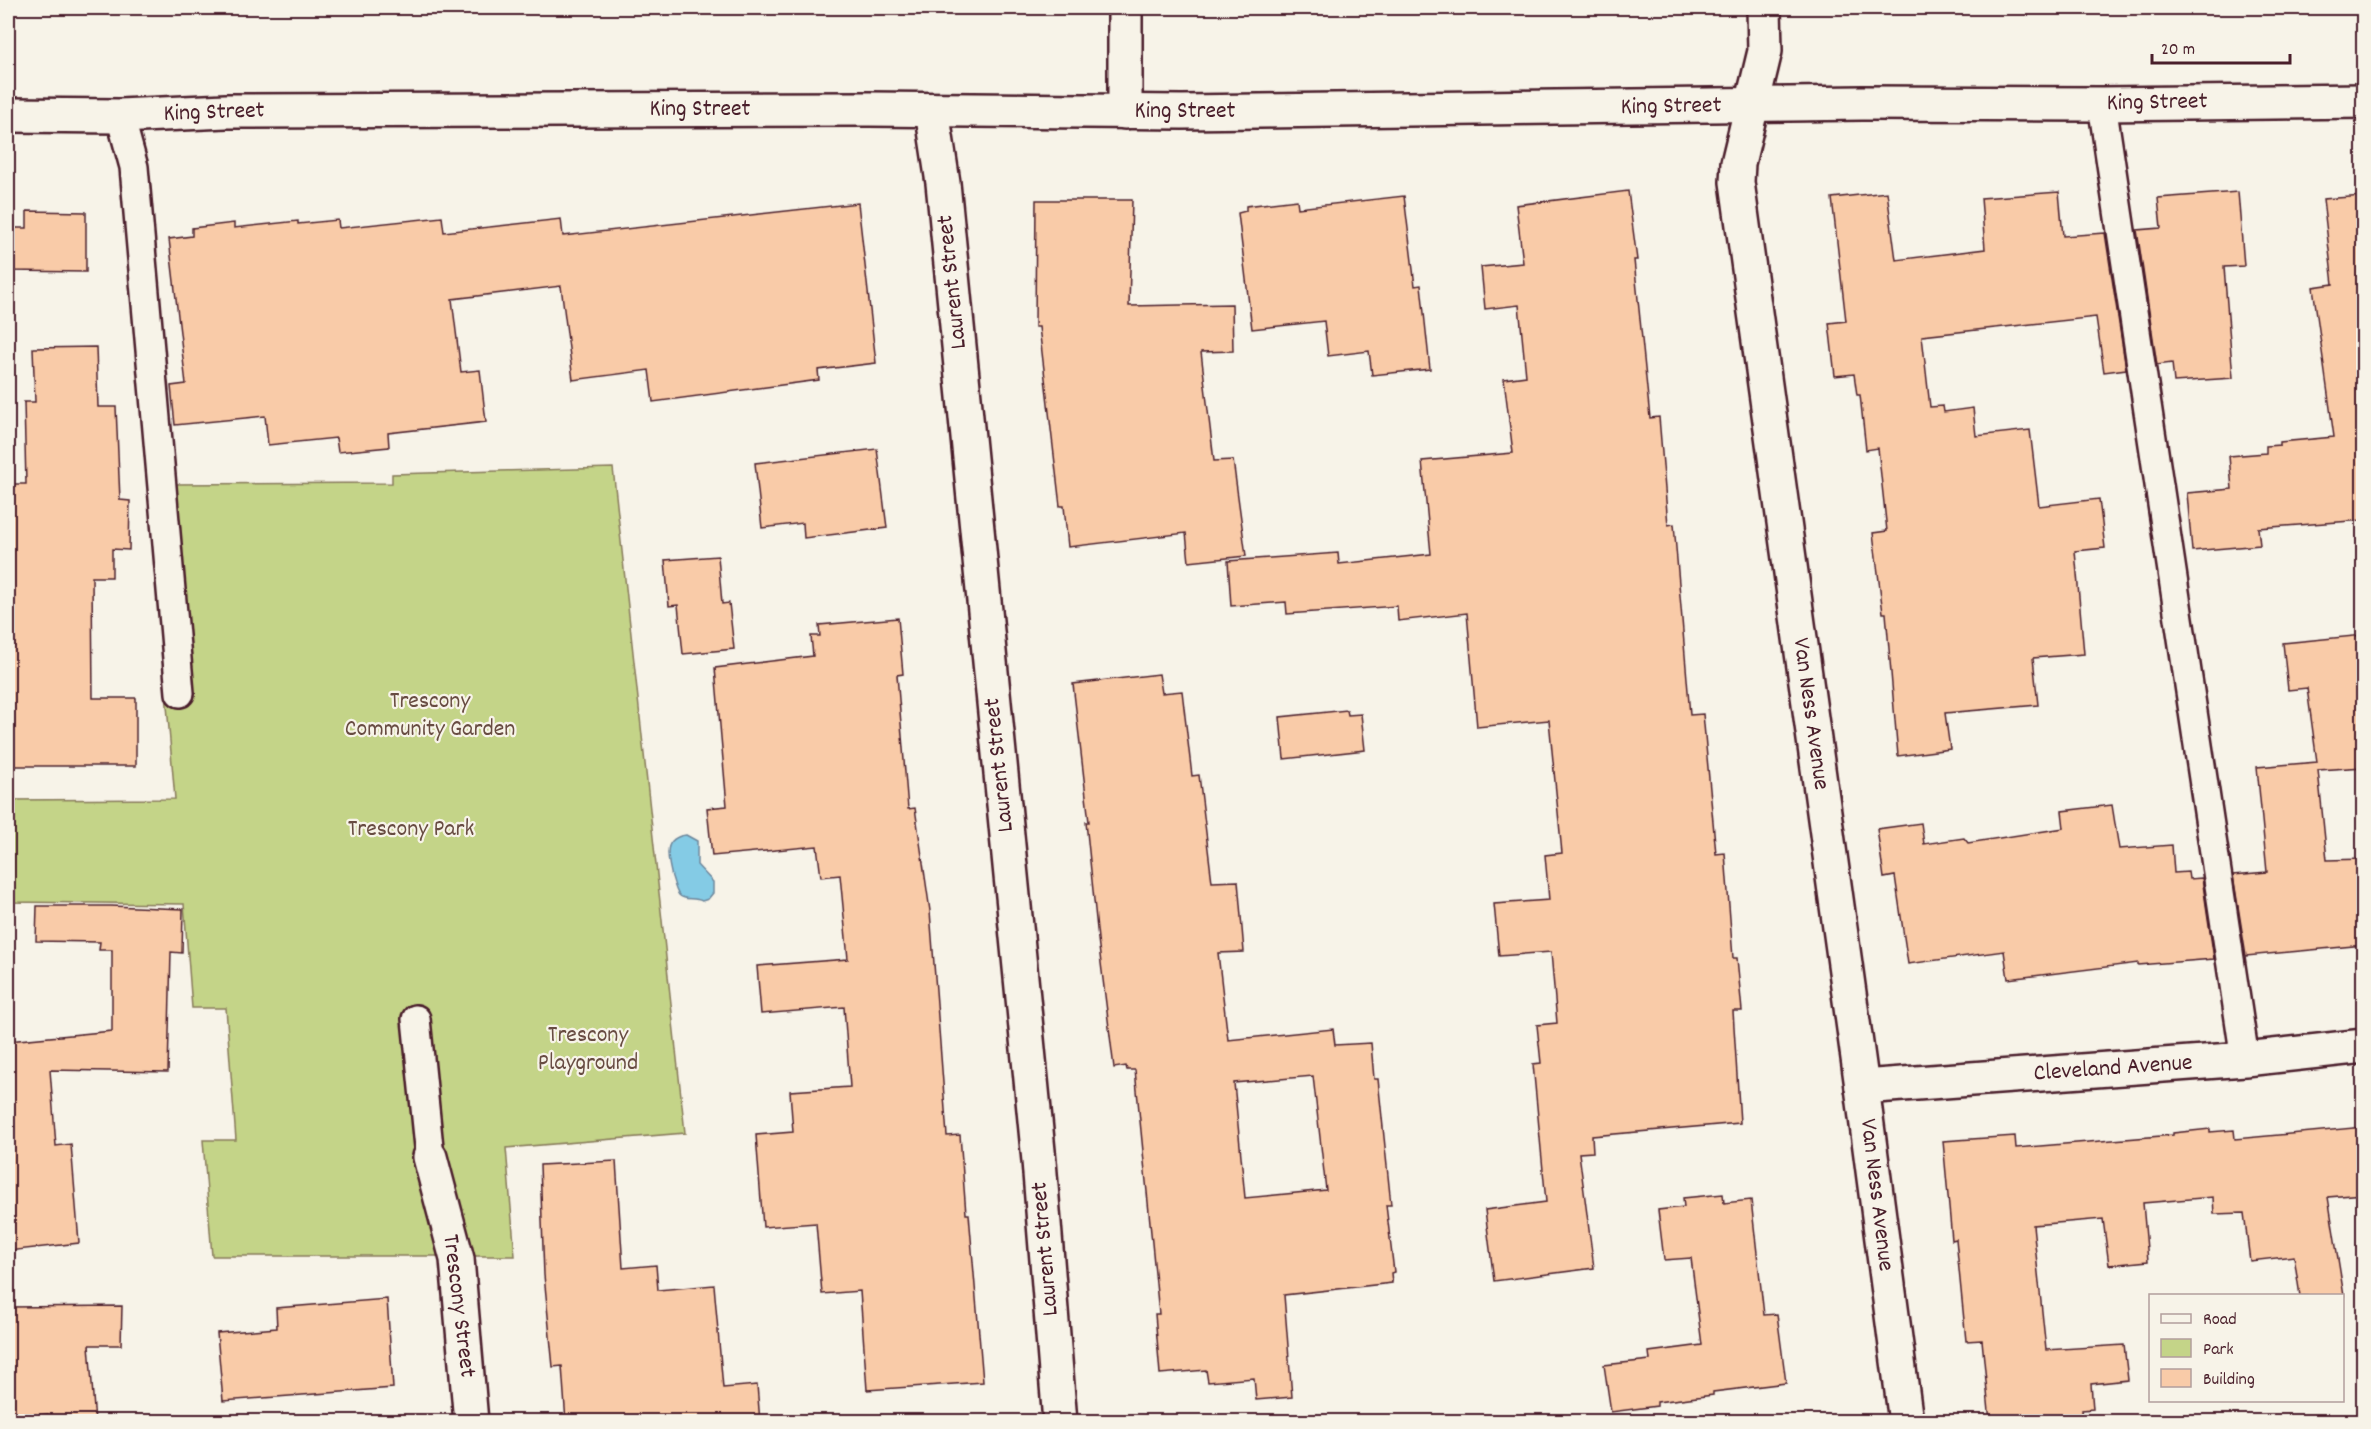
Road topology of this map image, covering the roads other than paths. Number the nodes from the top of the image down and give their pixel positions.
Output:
1 (1125, 8) edge
2 (1764, 8) edge
3 (2364, 100) edge
4 (2102, 104) junction
5 (1751, 106) junction
6 (932, 110) junction
7 (1125, 112) junction
8 (8, 115) edge
9 (120, 116) junction
10 (180, 693) dead end
11 (416, 1019) dead end
12 (2364, 1046) edge
13 (2245, 1059) junction
14 (1862, 1087) junction
15 (430, 1157) joint
16 (471, 1422) edge
17 (1060, 1422) edge
18 (1906, 1422) edge

1 - 7 street
2 - 5 street, Van Ness Avenue
3 - 4 street, King Street
4 - 5 street, King Street
4 - 13 lane
5 - 7 street, King Street
5 - 14 street, Van Ness Avenue
6 - 7 street, King Street
6 - 9 street, King Street
6 - 17 street, Laurent Street
8 - 9 street, King Street
9 - 10 lane
11 - 15 lane
12 - 13 street, Cleveland Avenue
13 - 14 street, Cleveland Avenue
14 - 18 street, Van Ness Avenue
15 - 16 street, Trescony Street

